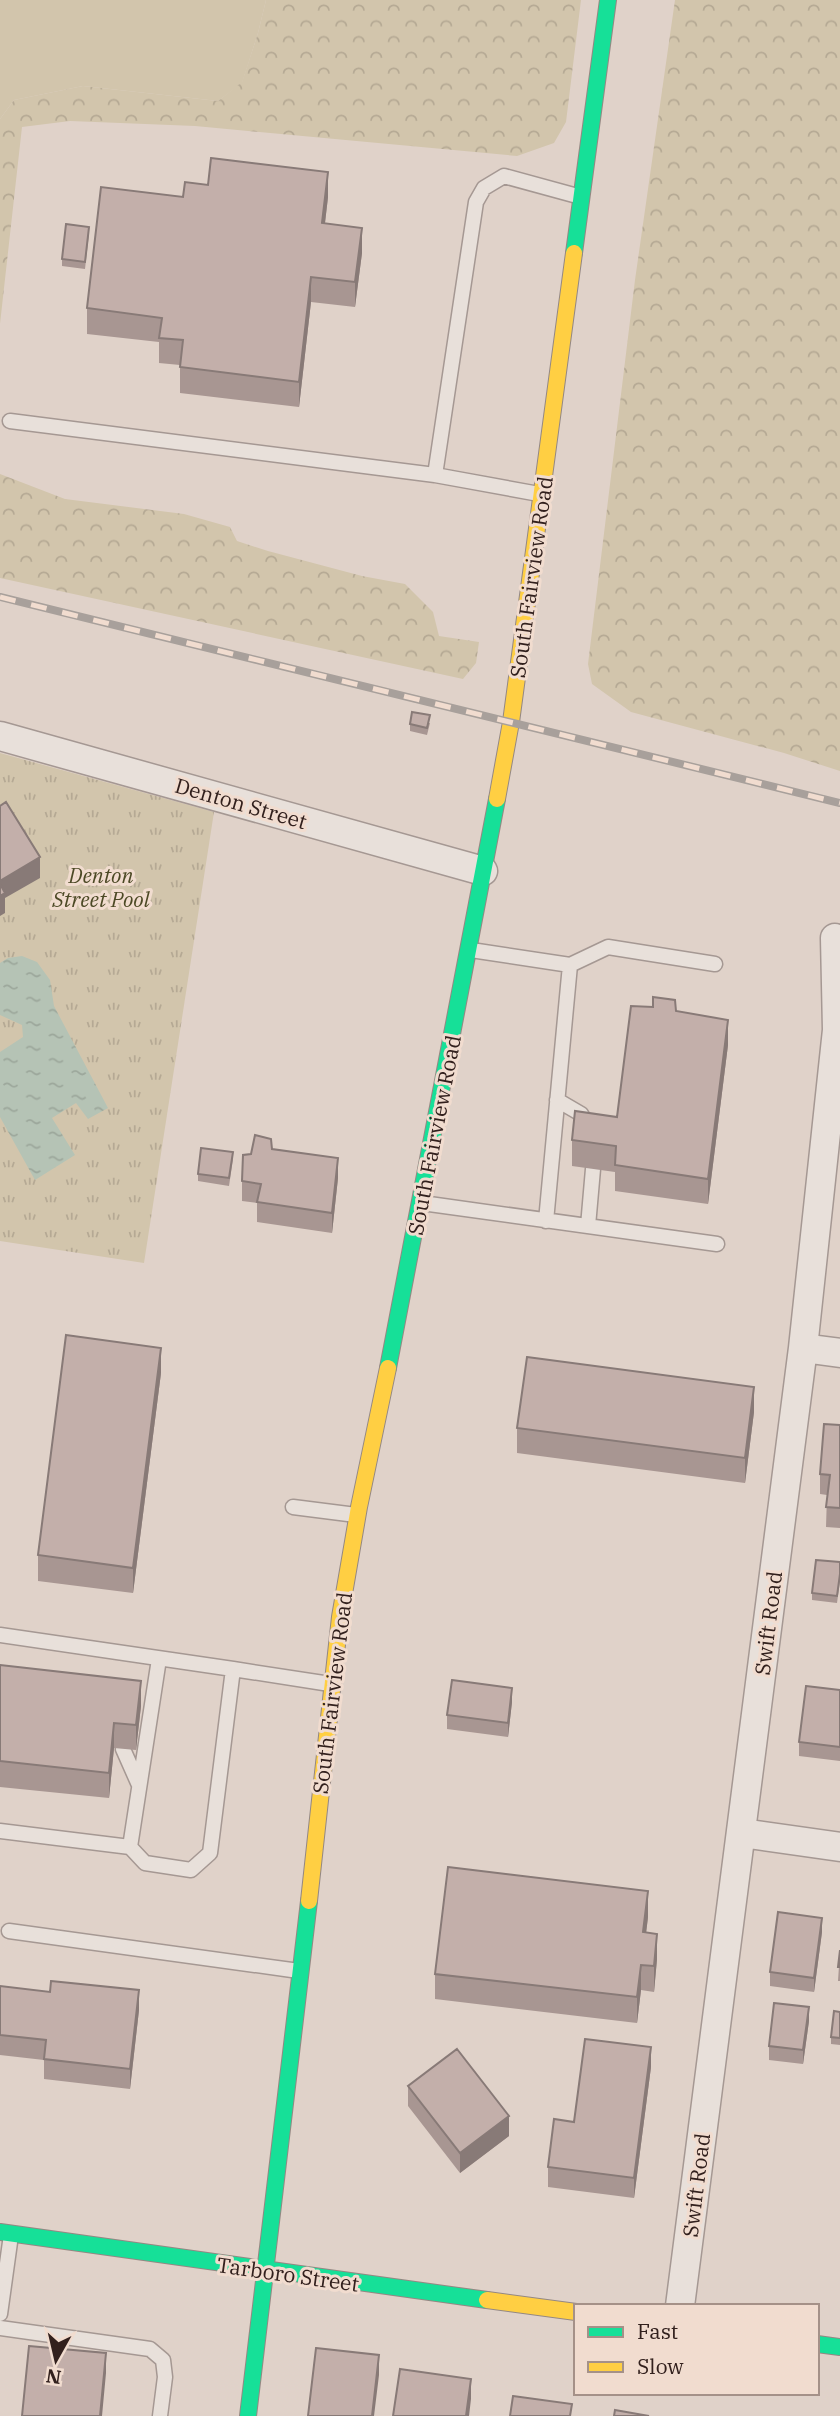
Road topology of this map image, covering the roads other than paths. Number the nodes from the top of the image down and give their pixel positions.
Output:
1 (608, 0) edge
2 (582, 198) junction
3 (10, 421) dead end
4 (435, 475) junction
5 (542, 495) junction
6 (0, 736) edge
7 (483, 871) junction
8 (835, 938) dead end
9 (469, 950) junction
10 (715, 964) dead end
11 (570, 965) junction
12 (557, 1100) junction
13 (596, 1140) edge
14 (593, 1169) edge
15 (421, 1203) junction
16 (546, 1221) junction
17 (588, 1226) junction
18 (717, 1244) dead end
19 (803, 1348) junction
20 (840, 1353) edge
21 (293, 1507) dead end
22 (358, 1515) junction
23 (0, 1635) edge
24 (158, 1666) junction
25 (233, 1670) junction
26 (331, 1684) junction
27 (138, 1688) edge
28 (123, 1749) edge
29 (139, 1785) junction
30 (0, 1831) edge
31 (741, 1833) junction
32 (130, 1847) junction
33 (840, 1847) edge
34 (9, 1931) dead end
35 (301, 1971) junction
36 (6, 2233) edge
37 (266, 2271) junction
38 (680, 2304) edge
39 (574, 2312) edge
40 (0, 2314) edge
41 (0, 2328) edge
42 (819, 2344) edge
43 (840, 2347) edge
44 (160, 2416) edge
45 (248, 2416) edge

1 - 2 main road, South Fairview Road
2 - 4 lane
2 - 5 main road, South Fairview Road
3 - 4 lane
4 - 5 lane
5 - 7 main road, South Fairview Road
6 - 7 street, Denton Street
7 - 9 main road, South Fairview Road
8 - 19 street, Swift Road
9 - 11 lane
9 - 15 main road, South Fairview Road
10 - 11 lane
11 - 12 lane
12 - 13 lane
12 - 16 lane
14 - 17 lane
15 - 16 lane
15 - 22 main road, South Fairview Road
16 - 17 lane
17 - 18 lane
19 - 20 street
19 - 31 street, Swift Road
21 - 22 lane
22 - 26 main road, South Fairview Road
23 - 24 lane
24 - 25 lane
24 - 27 lane
24 - 29 lane
25 - 26 lane
25 - 32 lane
26 - 35 main road, South Fairview Road
28 - 29 lane
29 - 32 lane
30 - 32 lane
31 - 33 street
31 - 38 street, Swift Road
34 - 35 lane
35 - 37 main road, South Fairview Road
36 - 37 main road, Tarboro Street
36 - 40 lane
37 - 39 main road, Tarboro Street
37 - 45 main road, South Fairview Road
41 - 44 lane
42 - 43 main road

